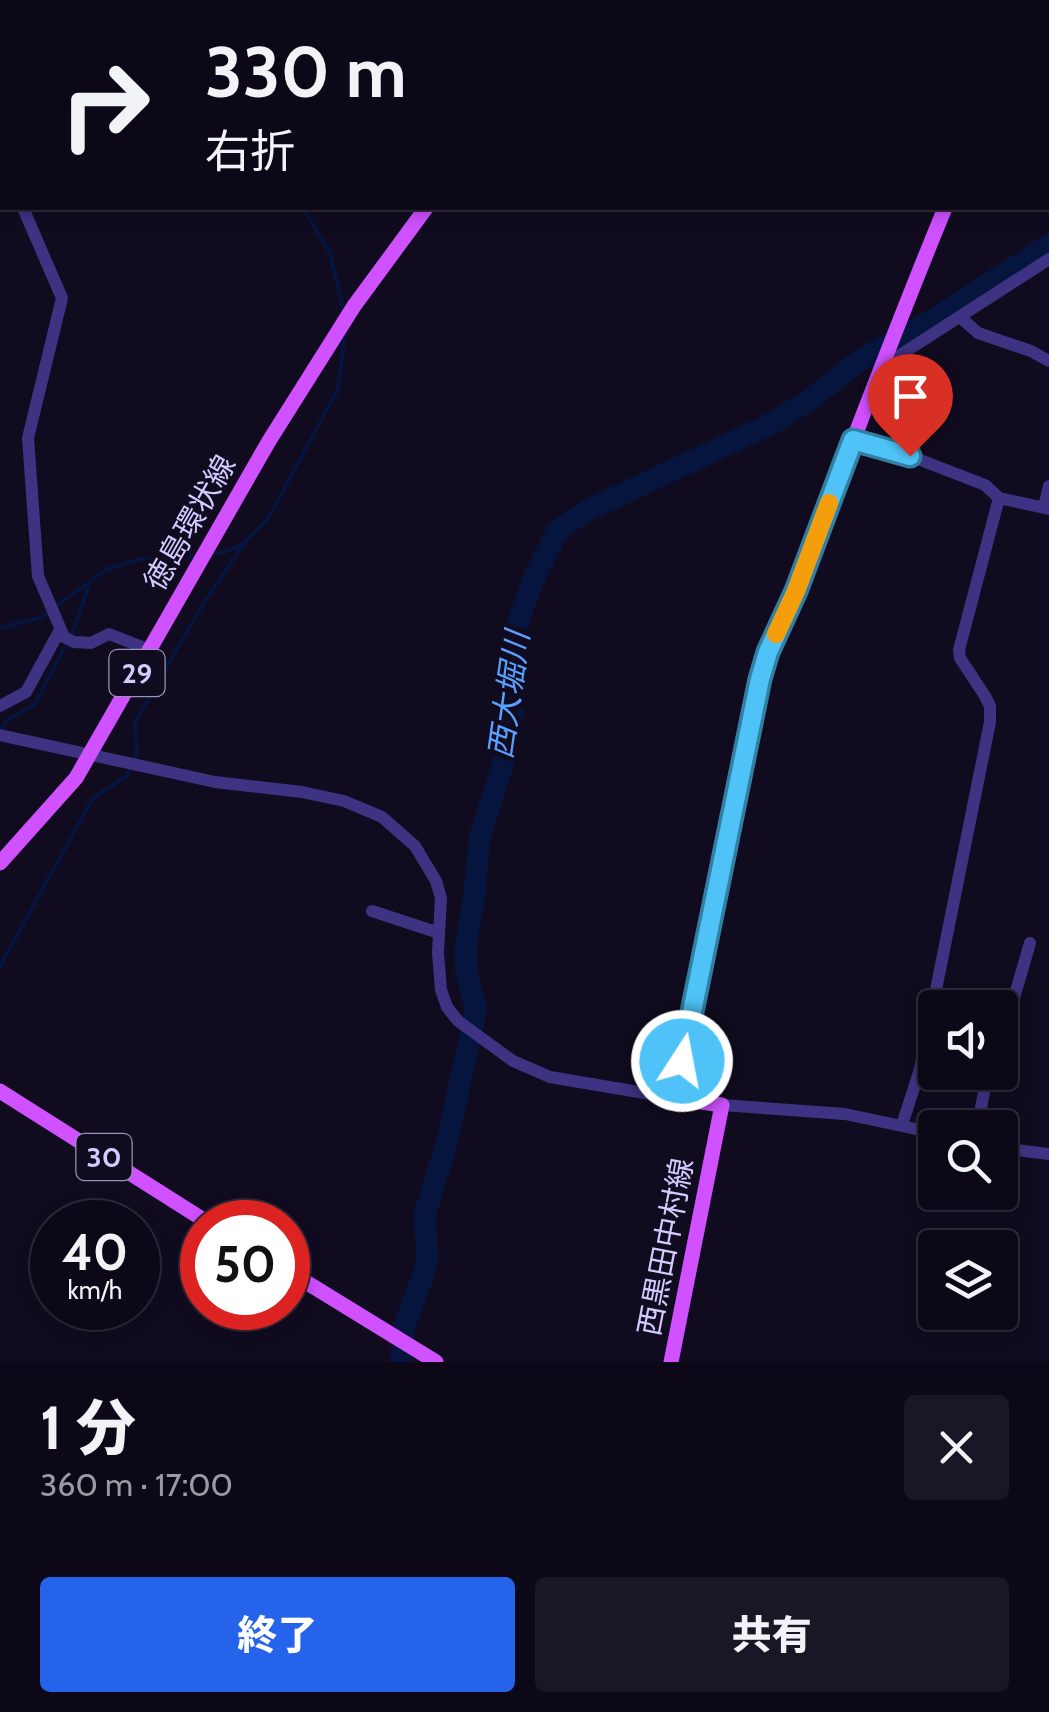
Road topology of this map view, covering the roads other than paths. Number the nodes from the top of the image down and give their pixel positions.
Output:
1 (425, 210) edge
2 (944, 210) edge
3 (26, 214) edge
4 (1049, 259) edge
5 (960, 316) junction
6 (882, 361) junction
7 (1049, 362) edge
8 (853, 440) junction
9 (1049, 486) edge
10 (999, 498) junction
11 (1046, 508) edge
12 (64, 633) junction
13 (150, 650) junction
14 (0, 706) edge
15 (2, 735) edge
16 (90, 755) junction
17 (0, 863) edge
18 (372, 911) dead end
19 (439, 933) junction
20 (1030, 943) dead end
21 (1017, 990) edge
22 (0, 1090) edge
23 (674, 1098) junction
24 (722, 1105) junction
25 (902, 1126) junction
26 (918, 1129) edge
27 (1018, 1150) edge
28 (1049, 1154) edge
29 (180, 1204) edge
30 (310, 1285) edge
31 (436, 1362) edge
32 (672, 1362) edge

1 - 13 main road, 徳島環状線 / 29
2 - 6 main road
3 - 12 street
4 - 5 street
5 - 6 street
5 - 7 street
6 - 8 main road
8 - 10 street
8 - 23 main road
9 - 11 street
10 - 11 street
10 - 25 street
12 - 13 street
12 - 14 street
13 - 16 main road, 徳島環状線 / 29
15 - 16 street
16 - 17 main road, 徳島環状線 / 29
16 - 19 street
18 - 19 street
19 - 23 street
20 - 21 street
22 - 29 main road, 30
23 - 24 main road
24 - 25 street
24 - 32 main road, 西黒田中村線
25 - 26 street
27 - 28 street
30 - 31 main road

